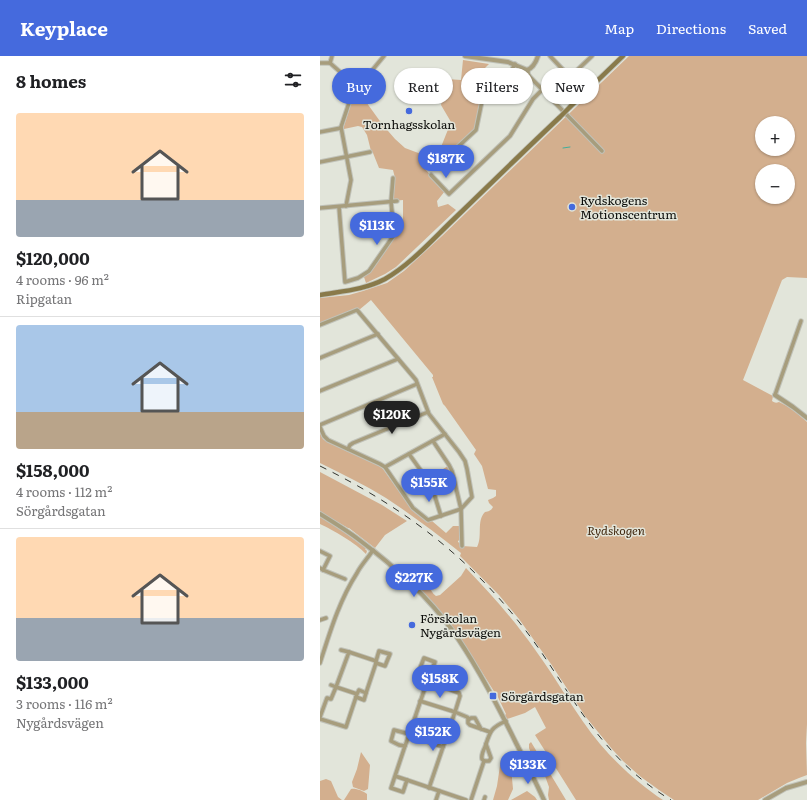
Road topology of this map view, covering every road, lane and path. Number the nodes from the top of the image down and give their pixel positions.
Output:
1 (332, 56) edge
2 (384, 56) edge
3 (466, 56) edge
4 (538, 56) edge
5 (550, 56) edge
6 (592, 56) edge
7 (623, 56) edge
8 (320, 63) edge
9 (330, 63) junction
10 (515, 64) junction
11 (336, 68) edge
12 (374, 68) edge
13 (522, 68) edge
14 (530, 68) edge
15 (533, 80) edge
16 (541, 89) edge
17 (541, 91) edge
18 (349, 104) edge
19 (556, 104) edge
20 (341, 128) junction
21 (320, 132) edge
22 (602, 151) dead end
23 (370, 152) dead end
24 (449, 156) dead end
25 (347, 157) junction
26 (320, 162) edge
27 (431, 175) dead end
28 (393, 178) dead end
29 (397, 201) dead end
30 (391, 202) junction
31 (346, 206) junction
32 (339, 207) junction
33 (320, 208) edge
34 (320, 294) edge
35 (801, 321) dead end
36 (320, 325) edge
37 (378, 334) junction
38 (320, 358) edge
39 (398, 358) junction
40 (417, 384) junction
41 (320, 391) edge
42 (775, 395) joint
43 (428, 412) junction
44 (807, 418) edge
45 (320, 426) edge
46 (445, 434) junction
47 (433, 441) junction
48 (348, 450) junction
49 (409, 454) junction
50 (385, 467) junction
51 (427, 479) dead end
52 (431, 484) dead end
53 (461, 509) junction
54 (320, 514) edge
55 (441, 516) junction
56 (462, 546) dead end
57 (373, 550) junction
58 (320, 551) edge
59 (322, 569) edge
60 (345, 580) dead end
61 (326, 618) dead end
62 (320, 620) edge
63 (341, 650) dead end
64 (349, 652) junction
65 (376, 662) junction
66 (320, 663) edge
67 (430, 674) junction
68 (433, 679) dead end
69 (331, 685) dead end
70 (336, 687) junction
71 (366, 693) junction
72 (357, 695) junction
73 (420, 701) junction
74 (455, 712) junction
75 (320, 718) edge
76 (469, 719) junction
77 (506, 721) junction
78 (481, 729) junction
79 (490, 732) junction
80 (409, 735) junction
81 (486, 744) junction
82 (405, 746) junction
83 (443, 747) junction
84 (484, 761) junction
85 (395, 776) junction
86 (407, 780) junction
87 (807, 782) edge
88 (429, 788) junction
89 (440, 791) junction
90 (436, 800) edge
91 (466, 800) edge
92 (471, 800) edge
93 (544, 800) edge
94 (765, 800) edge

1 - 9 street
2 - 12 street
3 - 10 street
4 - 14 street
5 - 6 street
7 - 34 main road, bridge
8 - 9 street
9 - 11 street
10 - 13 street
10 - 24 street
15 - 16 street
17 - 27 street
18 - 20 street
19 - 22 street
20 - 21 street
20 - 25 street
23 - 25 street
25 - 26 street
25 - 31 street
28 - 30 street
29 - 30 street
30 - 31 street
30 - 32 street
31 - 32 street
32 - 33 street
35 - 42 street
36 - 37 street
37 - 38 street
37 - 39 street
39 - 40 street
39 - 41 street
40 - 43 street
40 - 45 street
42 - 44 street
43 - 46 street
43 - 48 street
45 - 48 street
46 - 47 street
46 - 53 street
47 - 49 street
47 - 53 street
48 - 50 street
49 - 50 street
49 - 51 street
50 - 55 street
52 - 55 street
53 - 55 street
53 - 56 street
54 - 57 street
57 - 66 street
57 - 77 street
58 - 59 street
59 - 60 street
61 - 62 street
63 - 64 street
64 - 65 street
64 - 70 street
65 - 65 street
65 - 71 street
67 - 67 street
67 - 73 street
68 - 74 street
69 - 70 street
70 - 72 street
70 - 75 street
71 - 72 street
71 - 72 street
72 - 75 street
73 - 74 street
73 - 80 street
74 - 76 street
74 - 83 street
76 - 78 street
76 - 78 street
77 - 79 street
77 - 93 street
78 - 79 street
79 - 81 street
80 - 82 street
80 - 82 street
80 - 83 street
81 - 84 street
81 - 84 street
82 - 85 street
83 - 88 street
84 - 92 street
85 - 86 street
85 - 86 street
86 - 88 street
87 - 94 street
88 - 89 street
89 - 90 street
89 - 91 street

